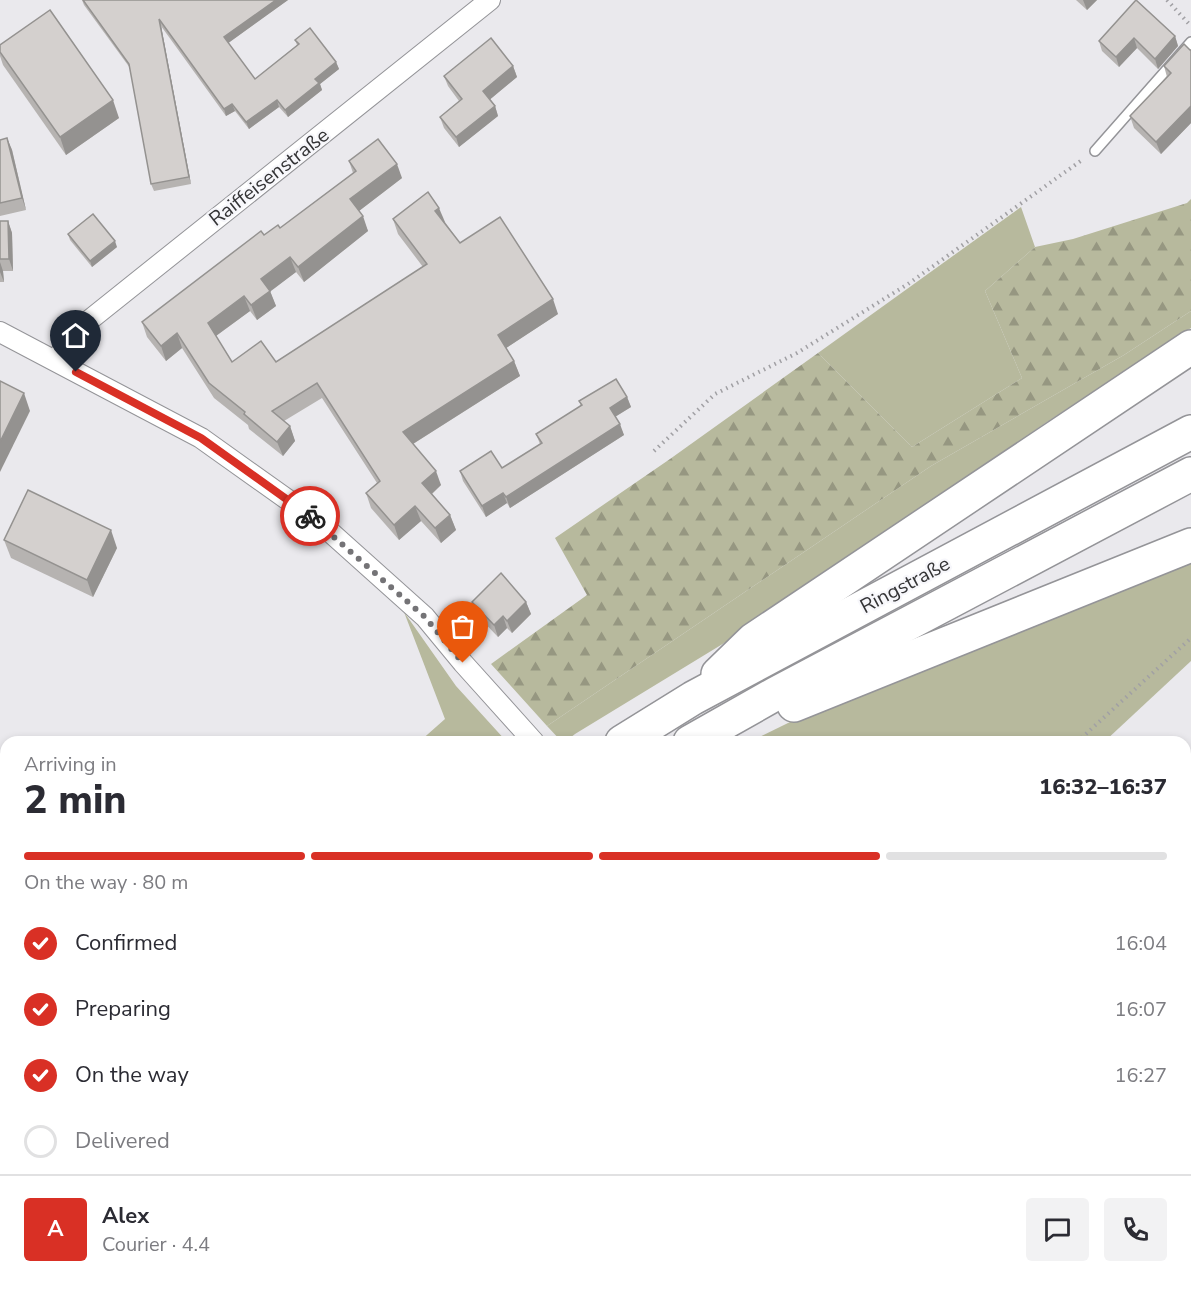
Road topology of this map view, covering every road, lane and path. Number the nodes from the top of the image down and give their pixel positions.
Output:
1 (490, 0) edge
2 (1167, 0) edge
3 (1191, 26) edge
4 (1191, 42) edge
5 (1095, 151) joint
6 (0, 332) edge
7 (1191, 347) edge
8 (57, 361) junction
9 (1191, 432) edge
10 (654, 451) dead end
11 (1191, 474) edge
12 (1191, 545) edge
13 (1191, 638) edge
14 (693, 698) junction
15 (528, 736) edge
16 (632, 736) edge
17 (701, 736) edge
18 (741, 736) edge
19 (1084, 736) edge

1 - 8 street, Raiffeisenstraße
2 - 3 path
4 - 5 lane
5 - 10 path
6 - 8 street
7 - 14 highway
8 - 15 street
9 - 14 highway, Ringstraße
11 - 17 highway, Ringstraße
12 - 18 highway
13 - 19 path
14 - 16 highway, Ringstraße

